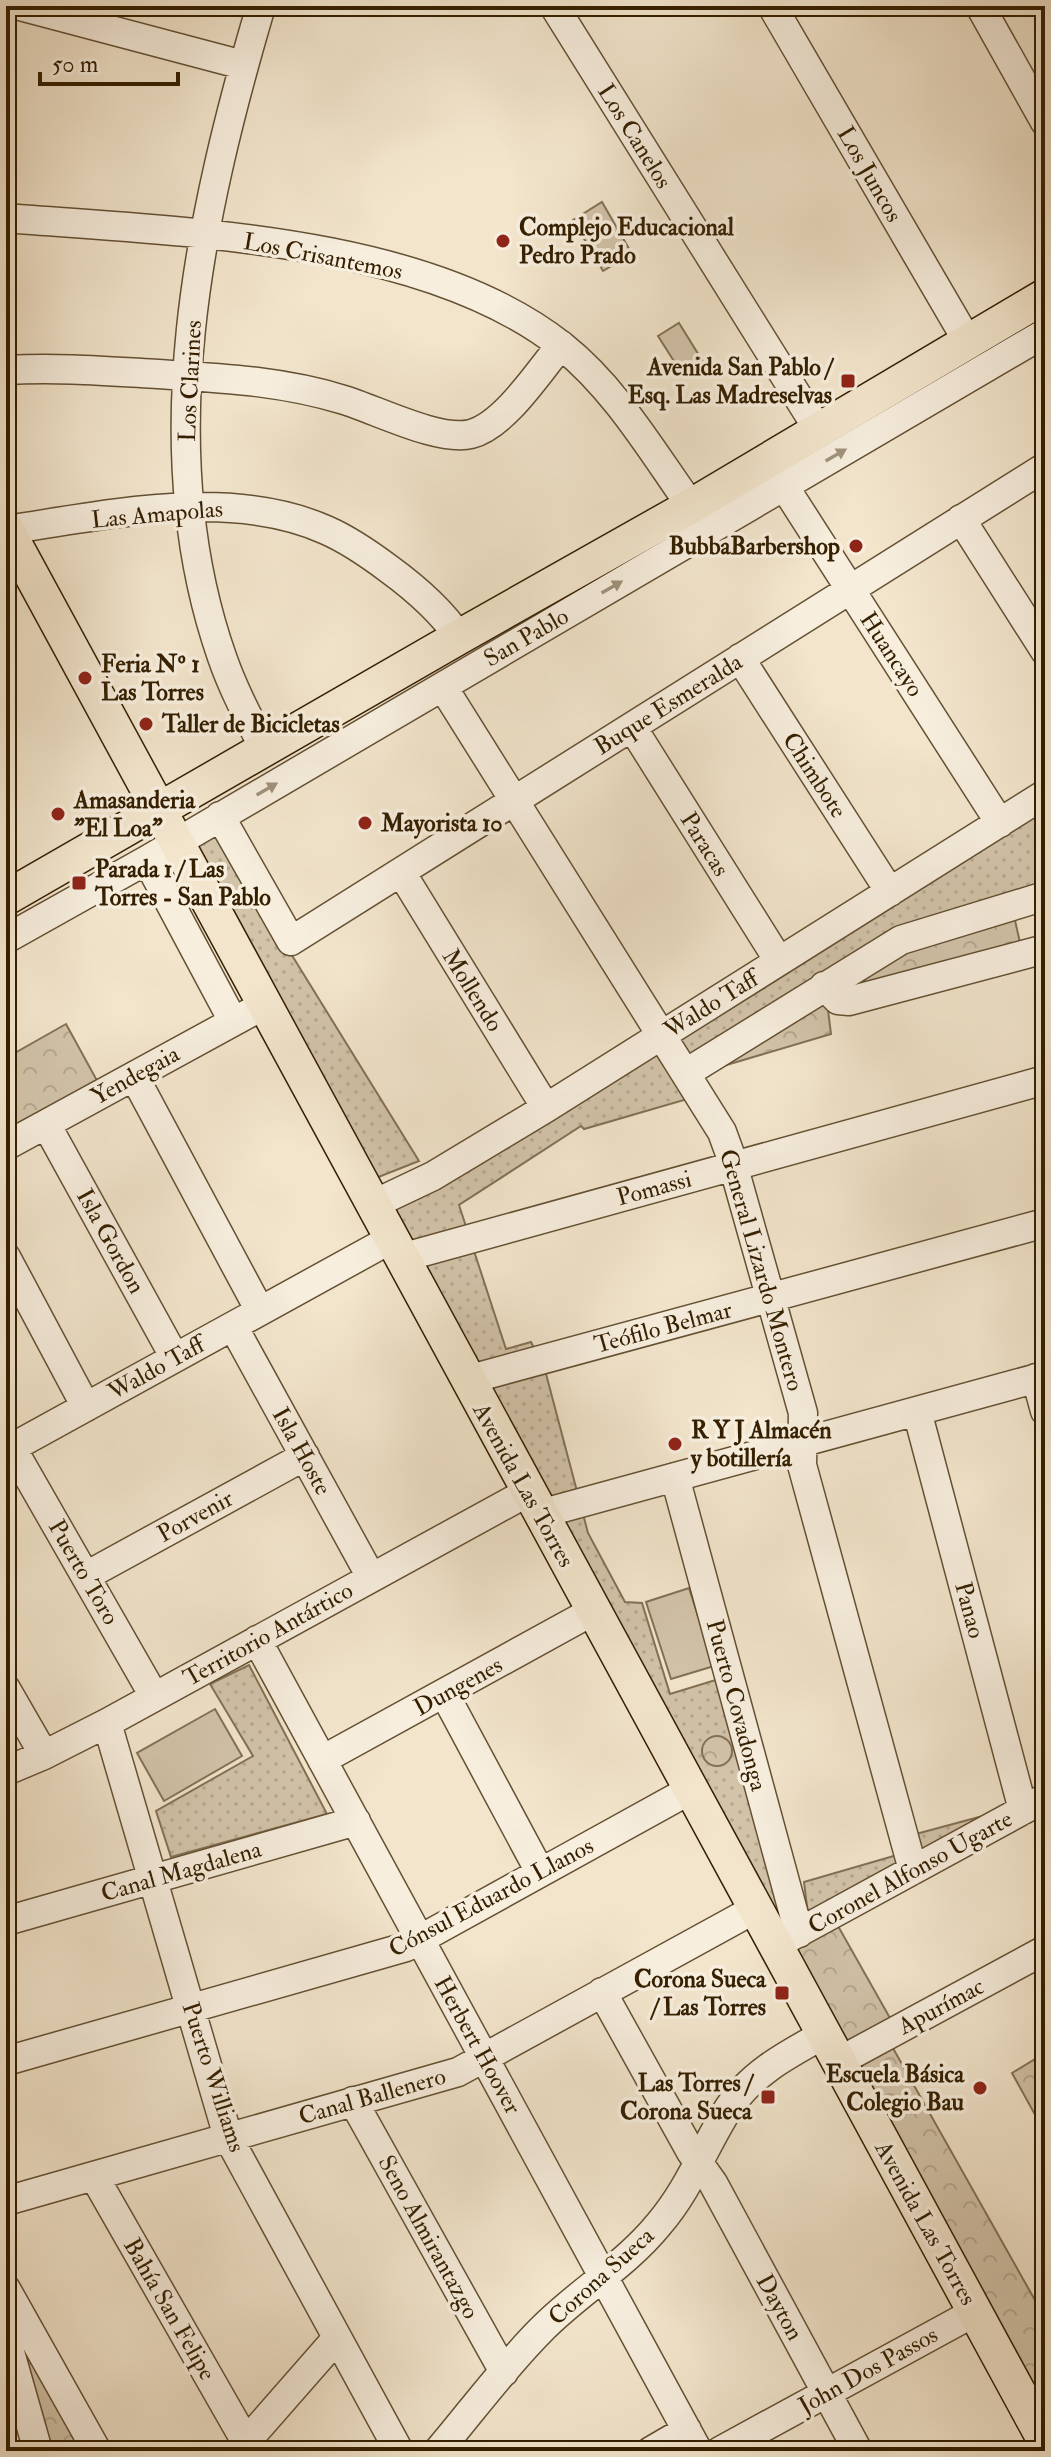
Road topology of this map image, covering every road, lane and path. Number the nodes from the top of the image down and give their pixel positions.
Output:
1 (20, 6) edge
2 (261, 6) edge
3 (772, 6) edge
4 (980, 6) edge
5 (562, 9) edge
6 (243, 65) junction
7 (1045, 122) edge
8 (6, 218) edge
9 (204, 234) junction
10 (1045, 296) edge
11 (1045, 333) edge
12 (968, 342) junction
13 (561, 345) junction
14 (6, 370) edge
15 (188, 376) junction
16 (818, 429) junction
17 (1045, 467) edge
18 (784, 486) junction
19 (691, 506) junction
20 (190, 508) junction
21 (961, 519) junction
22 (6, 530) edge
23 (850, 589) junction
24 (459, 637) junction
25 (1045, 651) edge
26 (740, 658) junction
27 (443, 687) junction
28 (632, 727) junction
29 (265, 750) junction
30 (1045, 794) edge
31 (515, 800) junction
32 (159, 811) junction
33 (220, 816) junction
34 (1000, 823) junction
35 (175, 842) junction
36 (147, 860) junction
37 (401, 872) junction
38 (890, 892) junction
39 (1045, 896) edge
40 (6, 898) edge
41 (6, 939) edge
42 (1045, 949) edge
43 (779, 961) junction
44 (824, 986) junction
45 (264, 1005) junction
46 (233, 1021) junction
47 (662, 1035) junction
48 (686, 1073) junction
49 (134, 1076) junction
50 (1045, 1080) edge
51 (546, 1108) junction
52 (46, 1124) junction
53 (6, 1146) edge
54 (734, 1166) junction
55 (372, 1205) junction
56 (1045, 1223) edge
57 (396, 1248) junction
58 (6, 1257) edge
59 (770, 1298) junction
60 (260, 1311) junction
61 (233, 1326) junction
62 (175, 1358) junction
63 (1041, 1377) edge
64 (467, 1380) junction
65 (86, 1407) junction
66 (917, 1411) junction
67 (1045, 1411) edge
68 (803, 1442) junction
69 (9, 1450) edge
70 (305, 1456) junction
71 (675, 1477) junction
72 (534, 1503) junction
73 (86, 1576) junction
74 (371, 1577) junction
75 (593, 1611) junction
76 (257, 1640) junction
77 (6, 1689) edge
78 (444, 1693) junction
79 (154, 1696) junction
80 (107, 1723) junction
81 (44, 1755) junction
82 (322, 1760) junction
83 (6, 1771) edge
84 (690, 1790) junction
85 (1034, 1804) edge
86 (356, 1821) junction
87 (913, 1870) junction
88 (540, 1872) junction
89 (152, 1879) junction
90 (755, 1909) junction
91 (6, 1921) edge
92 (420, 1939) junction
93 (787, 1939) junction
94 (1045, 1950) edge
95 (602, 1992) junction
96 (191, 2010) junction
97 (831, 2048) junction
98 (484, 2056) junction
99 (6, 2061) edge
100 (353, 2101) junction
101 (228, 2137) junction
102 (700, 2164) junction
103 (94, 2176) junction
104 (6, 2201) edge
105 (604, 2278) junction
106 (6, 2289) edge
107 (975, 2312) junction
108 (337, 2338) junction
109 (6, 2340) edge
110 (504, 2372) junction
111 (827, 2392) junction
112 (1040, 2421) edge
113 (692, 2441) edge
114 (242, 2446) edge
115 (38, 2451) edge
116 (97, 2451) edge
117 (399, 2451) edge
118 (438, 2451) edge
119 (651, 2451) edge
120 (720, 2451) edge
121 (858, 2451) edge

1 - 6 street
2 - 6 street, Los Clarines
3 - 12 street, Los Juncos
4 - 7 street
5 - 16 street, Los Canelos
6 - 9 street, Los Clarines
8 - 9 street, Los Crisantemos
9 - 13 street, Los Crisantemos
9 - 15 street, Los Clarines
10 - 12 main road, San Pablo
18 -> 11 street, San Pablo
12 - 16 main road, San Pablo
13 - 15 street
13 - 19 street, Los Crisantemos
14 - 15 street
15 - 20 street, Los Clarines
16 - 19 main road, San Pablo
17 - 21 street, Buque Esmeralda
18 - 23 street, Huancayo
27 -> 18 street, San Pablo
19 - 24 main road, San Pablo
20 - 22 street, Las Amapolas
20 - 24 street, Las Amapolas
20 - 29 street, Los Clarines
21 - 23 street, Buque Esmeralda
21 - 25 street
22 - 32 main road, Avenida Las Torres
23 - 26 street, Buque Esmeralda
23 - 34 street, Huancayo
24 - 29 main road, San Pablo
26 - 28 street, Buque Esmeralda
26 - 38 street, Chimbote
27 - 31 street, General Lizardo Montero
33 -> 27 street, San Pablo
28 - 31 street, Buque Esmeralda
28 - 43 street, Paracas
29 - 32 main road, San Pablo
30 - 34 street, Waldo Taff
31 - 37 street, Buque Esmeralda
31 - 47 street, General Lizardo Montero
32 - 35 main road, Avenida Las Torres
32 - 40 main road, San Pablo
33 - 35 street, San Pablo
33 - 37 street, Buque Esmeralda
34 - 38 street, Waldo Taff
35 - 36 street, San Pablo
35 - 45 main road, Avenida Las Torres
36 - 41 street, San Pablo
36 - 46 street
37 - 51 street, Mollendo
38 - 43 street, Waldo Taff
39 - 44 street
42 - 44 street
43 - 47 street, Waldo Taff
44 - 48 street
45 - 46 street, Yendegaia
45 - 55 main road, Avenida Las Torres
46 - 49 street, Yendegaia
47 - 48 street, General Lizardo Montero
47 - 51 street, Waldo Taff
48 - 54 street, General Lizardo Montero
49 - 52 street, Yendegaia
49 - 60 street
50 - 54 street, Pomassi
51 - 55 street, Waldo Taff
52 - 53 street, Yendegaia
52 - 62 street, Isla Gordon
54 - 57 street, Pomassi
54 - 59 street, General Lizardo Montero
55 - 57 main road, Avenida Las Torres
56 - 59 street, Teófilo Belmar
57 - 60 street, Waldo Taff
57 - 64 main road, Avenida Las Torres
58 - 65 street
59 - 64 street, Teófilo Belmar
59 - 68 street, General Lizardo Montero
60 - 61 street, Waldo Taff
61 - 62 street, Waldo Taff
61 - 70 street, Isla Hoste
62 - 65 street, Waldo Taff
63 - 66 street, Territorio Antártico
63 - 67 street
64 - 72 main road, Avenida Las Torres
65 - 69 street, Waldo Taff
66 - 68 street, Territorio Antártico
66 - 85 street, Panao
68 - 71 street, Territorio Antártico
68 - 87 street, General Lizardo Montero
69 - 73 street, Puerto Toro
70 - 73 street, Porvenir
70 - 74 street, Isla Hoste
71 - 72 street, Territorio Antártico
71 - 93 street, Puerto Covadonga
72 - 74 street, Territorio Antártico
72 - 75 main road, Avenida Las Torres
73 - 79 street, Puerto Toro
74 - 76 street, Territorio Antártico
75 - 78 street, Dungenes
75 - 84 main road, Avenida Las Torres
76 - 79 street, Territorio Antártico
76 - 82 street, Herbert Hoover
77 - 81 street
78 - 82 street, Dungenes
78 - 88 street
79 - 80 street, Territorio Antártico
80 - 81 street, Territorio Antártico
80 - 89 street, Puerto Williams
81 - 83 street, Territorio Antártico
82 - 86 street, Herbert Hoover
84 - 88 street, Cónsul Eduardo Llanos
84 - 90 main road, Avenida Las Torres
85 - 87 street, Coronel Alfonso Ugarte
86 - 89 street, Canal Magdalena
86 - 92 street, Herbert Hoover
87 - 93 street, Coronel Alfonso Ugarte
88 - 92 street, Cónsul Eduardo Llanos
89 - 91 street, Canal Magdalena
89 - 96 street, Puerto Williams
90 - 93 main road, Avenida Las Torres
90 - 95 street, Canal Ballenero
92 - 96 street, Cónsul Eduardo Llanos
92 - 98 street, Herbert Hoover
93 - 97 main road, Avenida Las Torres
94 - 97 street, Apurímac
95 - 98 street, Canal Ballenero
95 - 102 street
96 - 99 street, Cónsul Eduardo Llanos
96 - 101 street, Puerto Williams
97 - 102 street, Corona Sueca
97 - 107 main road, Avenida Las Torres
98 - 100 street, Canal Ballenero
98 - 105 street, Herbert Hoover
100 - 101 street, Canal Ballenero
100 - 110 street, Seno Almirantazgo
101 - 103 street, Canal Ballenero
101 - 108 street, Puerto Williams
102 - 105 street, Corona Sueca
102 - 111 street, Dayton
103 - 104 street, Canal Ballenero
103 - 114 street, Bahía San Felipe
105 - 110 street, Corona Sueca
105 - 113 street, Herbert Hoover
106 - 116 street
107 - 111 street, John Dos Passos
107 - 112 main road, Avenida Las Torres
108 - 114 street
108 - 117 street, Puerto Williams
109 - 115 street
110 - 118 street, Corona Sueca
111 - 120 street, John Dos Passos
111 - 121 street, Dayton
113 - 119 street

